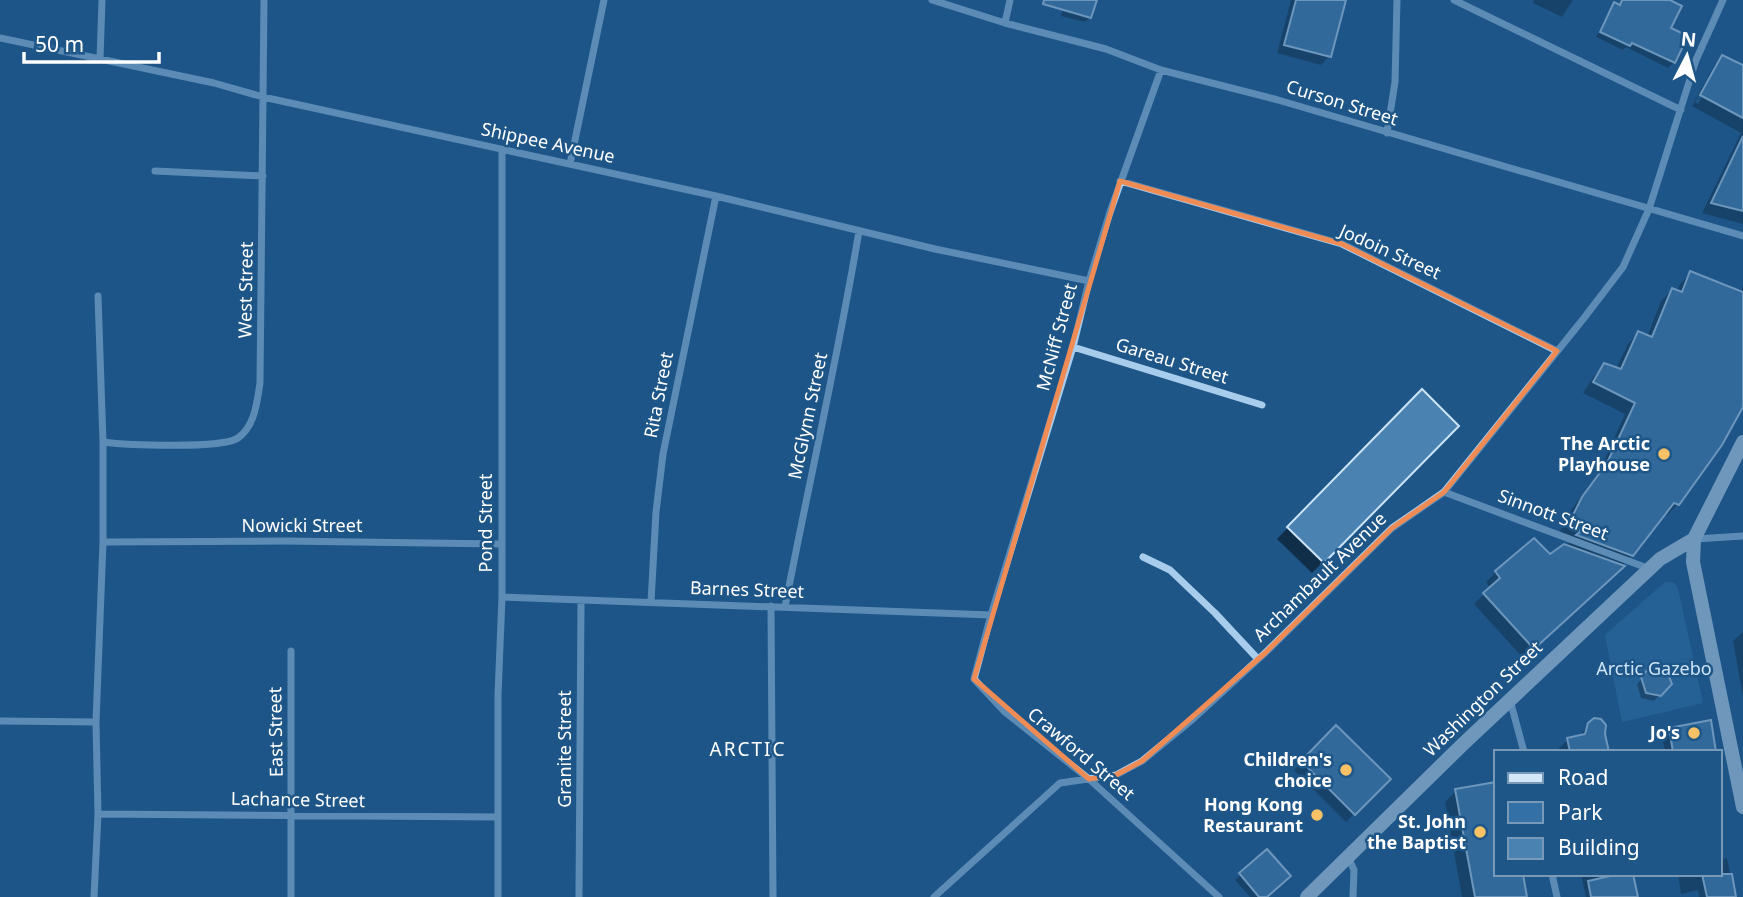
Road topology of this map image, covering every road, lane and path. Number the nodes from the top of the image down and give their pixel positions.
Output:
1 (102, 0) edge
2 (264, 0) edge
3 (604, 0) edge
4 (932, 0) edge
5 (1010, 0) edge
6 (1397, 0) edge
7 (1454, 0) edge
8 (1723, 0) edge
9 (1005, 23) junction
10 (0, 38) edge
11 (100, 59) junction
12 (1161, 70) junction
13 (263, 97) junction
14 (1681, 110) junction
15 (1387, 133) junction
16 (502, 150) junction
17 (570, 164) junction
18 (155, 171) dead end
19 (263, 176) junction
20 (1119, 181) junction
21 (716, 196) junction
22 (1649, 209) junction
23 (859, 231) junction
24 (1743, 236) edge
25 (1088, 281) junction
26 (98, 296) dead end
27 (1073, 347) junction
28 (1557, 351) junction
29 (1262, 405) dead end
30 (103, 442) junction
31 (1743, 442) edge
32 (1444, 492) junction
33 (1743, 536) edge
34 (1694, 539) junction
35 (103, 542) junction
36 (500, 544) junction
37 (1143, 557) dead end
38 (1650, 569) junction
39 (502, 597) junction
40 (581, 601) junction
41 (651, 602) junction
42 (771, 606) junction
43 (785, 607) junction
44 (991, 615) junction
45 (291, 651) dead end
46 (1257, 659) junction
47 (1510, 700) junction
48 (0, 721) edge
49 (96, 722) junction
50 (1523, 750) edge
51 (1090, 779) junction
52 (1743, 807) edge
53 (98, 814) junction
54 (293, 816) junction
55 (498, 817) junction
56 (1348, 856) junction
57 (1552, 876) edge
58 (94, 897) edge
59 (291, 897) edge
60 (498, 897) edge
61 (579, 897) edge
62 (773, 897) edge
63 (934, 897) edge
64 (1219, 897) edge
65 (1307, 897) edge
66 (1353, 897) edge
67 (1557, 897) edge

1 - 11 street
2 - 13 street, West Street
3 - 17 street
4 - 9 street, Curson Street
5 - 9 street
6 - 15 street
7 - 14 street
8 - 14 street, Archambault Avenue
9 - 12 street, Curson Street
10 - 11 street, Shippee Avenue
11 - 13 street, Shippee Avenue
12 - 15 street, Curson Street
12 - 20 street, McNiff Street
13 - 16 street, Shippee Avenue
13 - 19 street, West Street
14 - 22 street, Archambault Avenue
15 - 22 street, Curson Street
16 - 17 street, Shippee Avenue
16 - 36 street, Pond Street
17 - 21 street, Shippee Avenue
18 - 19 street
19 - 30 street, West Street
20 - 25 street, McNiff Street
20 - 28 street, Jodoin Street
21 - 23 street, Shippee Avenue
21 - 41 street, Rita Street
22 - 24 street, Curson Street
22 - 28 street, Archambault Avenue
23 - 25 street, Shippee Avenue
23 - 43 street, McGlynn Street
25 - 27 street, McNiff Street
26 - 30 street
27 - 29 street, Gareau Street
27 - 44 street, McNiff Street
28 - 32 street, Archambault Avenue
30 - 35 street
31 - 34 main road
32 - 38 street, Sinnott Street
32 - 46 street, Archambault Avenue
33 - 34 street
34 - 38 main road, Washington Street
34 - 52 main road
35 - 36 street, Nowicki Street
35 - 49 street
36 - 39 street, Pond Street
37 - 46 street
38 - 47 main road, Washington Street
39 - 40 street, Barnes Street
39 - 55 street, Pond Street
40 - 41 street, Barnes Street
40 - 61 street, Granite Street
41 - 42 street, Barnes Street
42 - 43 street, Barnes Street
42 - 62 street
43 - 44 street, Barnes Street
44 - 51 street, Crawford Street
45 - 54 street, East Street
46 - 51 street, Archambault Avenue
47 - 50 street
47 - 56 main road, Washington Street
48 - 49 street
49 - 53 street
51 - 63 street, Archambault Avenue
51 - 64 street, Crawford Street
53 - 54 street, Lachance Street
53 - 58 street
54 - 55 street, Lachance Street
54 - 59 street, East Street
55 - 60 street, Pond Street
56 - 65 main road, Washington Street
56 - 66 street
57 - 67 street

